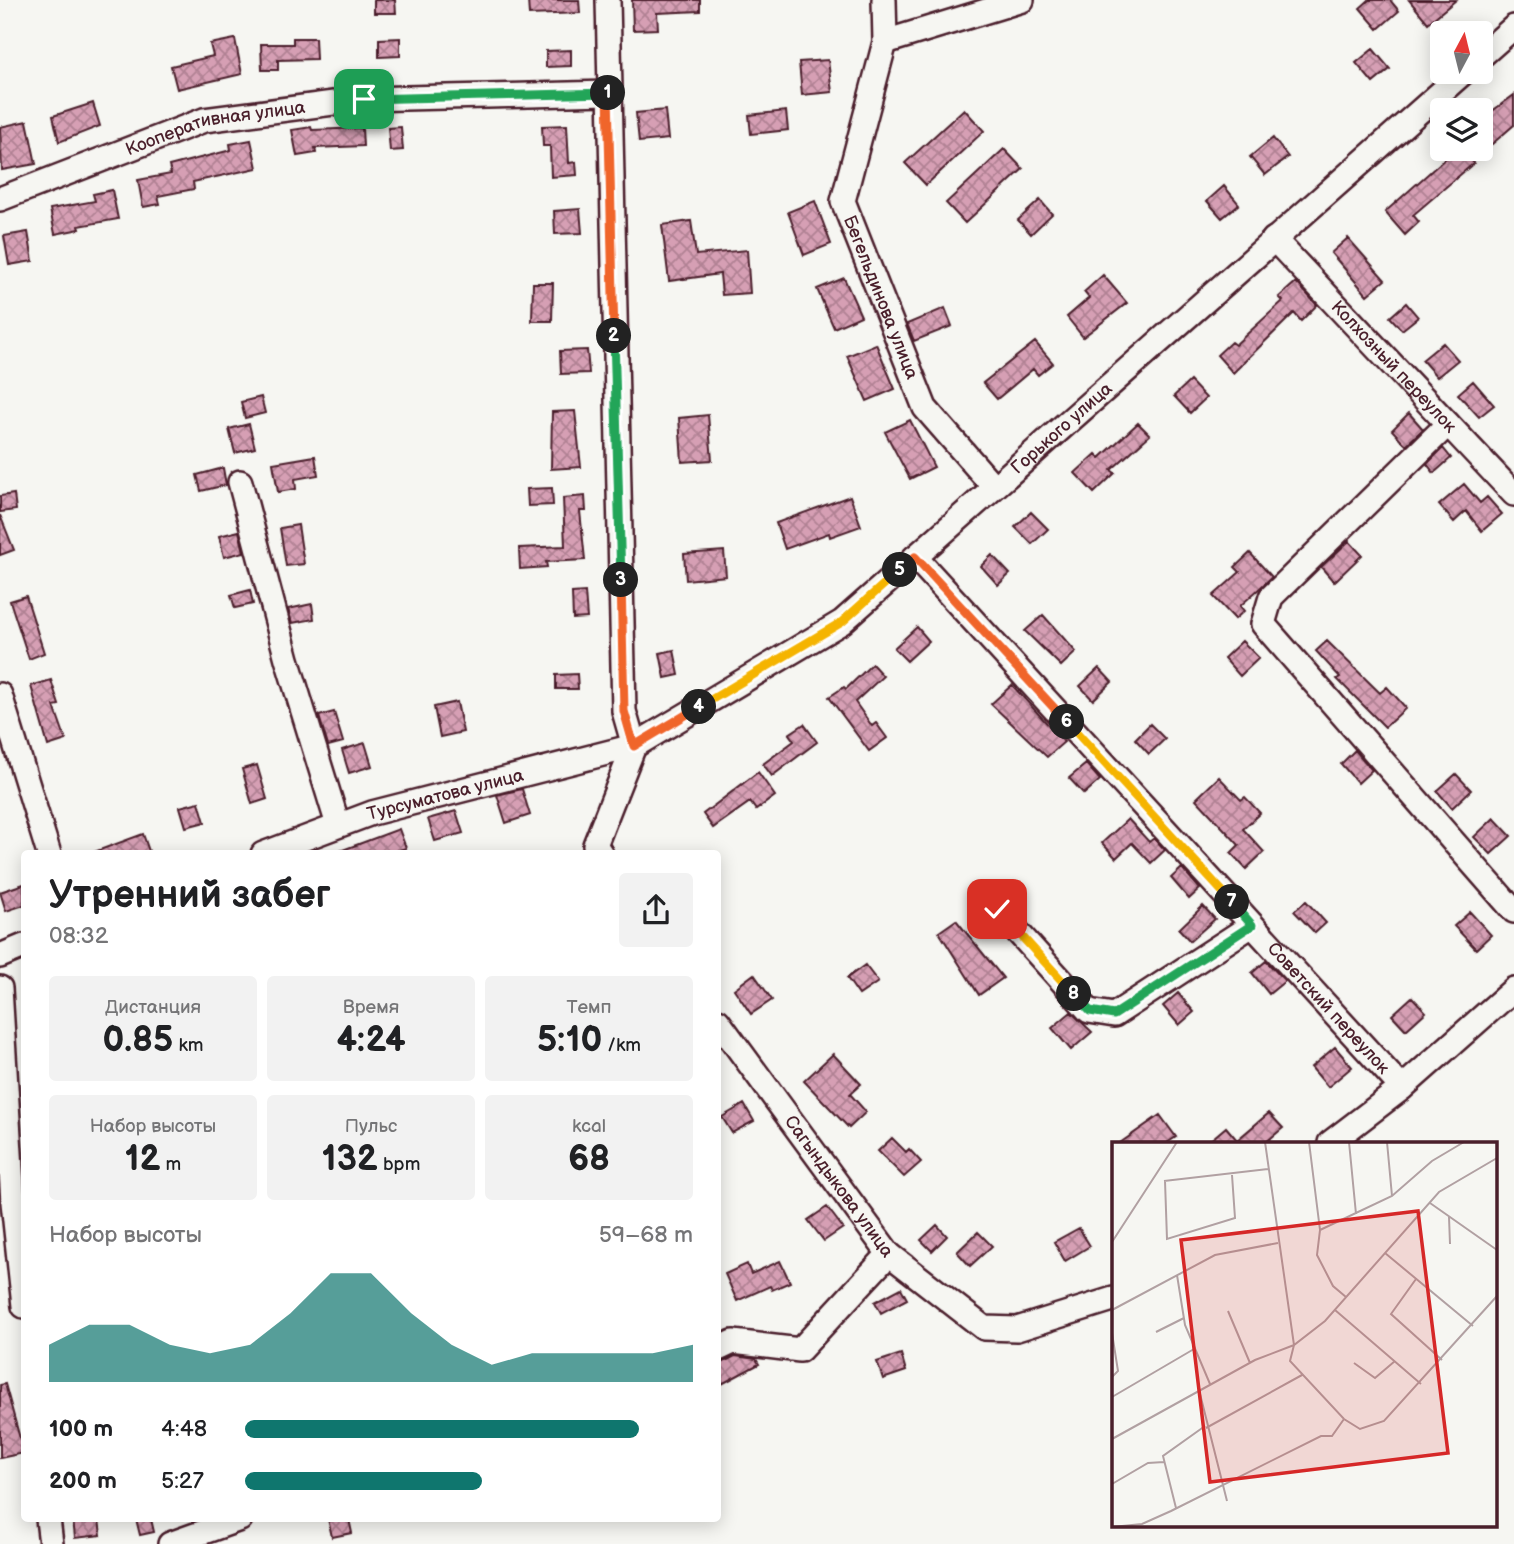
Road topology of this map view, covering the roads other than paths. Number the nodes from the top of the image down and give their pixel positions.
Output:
1 (608, 0) edge
2 (884, 0) edge
3 (1022, 0) edge
4 (1514, 27) edge
5 (885, 42) junction
6 (1493, 46) edge
7 (1450, 84) edge
8 (608, 93) junction
9 (0, 199) edge
10 (1274, 239) junction
11 (1448, 424) junction
12 (240, 482) dead end
13 (994, 487) junction
14 (1514, 494) edge
15 (915, 557) junction
16 (0, 697) edge
17 (634, 746) junction
18 (338, 825) junction
19 (48, 850) edge
20 (273, 850) edge
21 (598, 850) edge
22 (997, 909) dead end
23 (1514, 911) edge
24 (1252, 925) junction
25 (21, 947) edge
26 (0, 956) edge
27 (0, 988) edge
28 (1514, 989) edge
29 (721, 1025) edge
30 (1402, 1088) junction
31 (1331, 1142) edge
32 (12, 1196) edge
33 (889, 1254) junction
34 (21, 1278) edge
35 (1112, 1299) edge
36 (721, 1348) edge
37 (48, 1522) edge
38 (232, 1522) edge
39 (51, 1544) edge
40 (170, 1544) edge

1 - 8 street
2 - 5 street, Бегельдинова улица
3 - 5 street
4 - 6 street
5 - 13 street, Бегельдинова улица
7 - 10 street, Горького улица
8 - 9 street, Кооперативная улица
8 - 17 street
10 - 11 street, Колхозный переулок
10 - 13 street, Горького улица
11 - 14 street, Колхозный переулок
11 - 23 street
12 - 18 street
13 - 15 street, Горького улица
15 - 17 street, Горького улица
15 - 24 street, Советский переулок
16 - 19 street
17 - 18 street, Турсуматова улица
17 - 21 street
18 - 20 street, Турсуматова улица
22 - 24 street
24 - 30 street, Советский переулок
25 - 26 street
27 - 32 street
28 - 30 street
29 - 33 street, Сагындыкова улица
30 - 31 street
32 - 34 street
33 - 35 street, Сагындыкова улица
33 - 36 street
37 - 39 street
38 - 40 street

